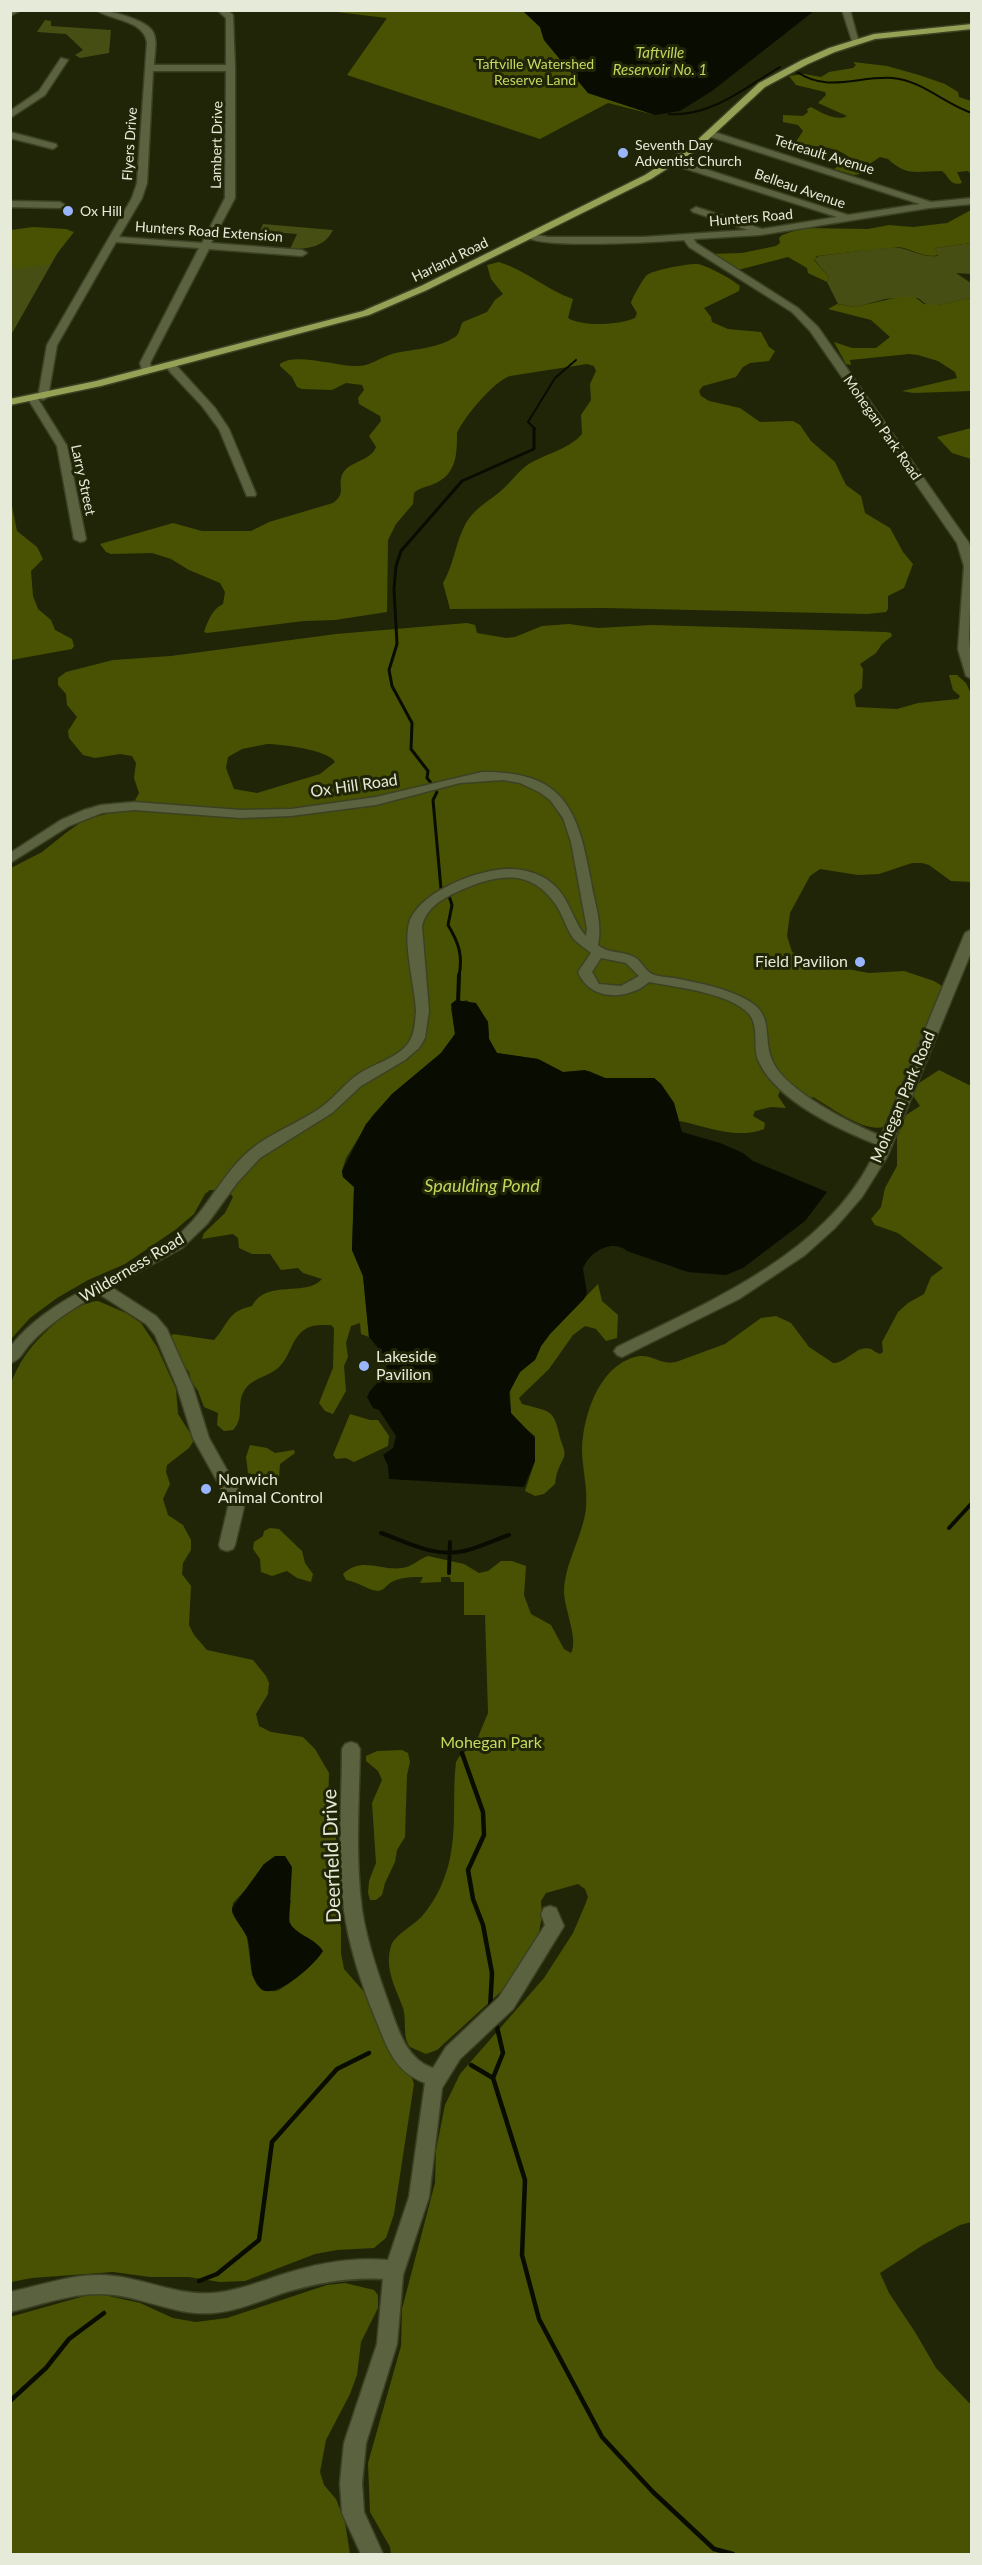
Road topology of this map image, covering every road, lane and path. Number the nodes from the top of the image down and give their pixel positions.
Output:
1 (17, 10) edge
2 (100, 10) edge
3 (221, 10) edge
4 (846, 10) edge
5 (10, 14) edge
6 (972, 26) edge
7 (856, 41) junction
8 (64, 60) dead end
9 (148, 68) junction
10 (231, 68) junction
11 (10, 115) edge
12 (711, 134) junction
13 (10, 135) edge
14 (52, 146) dead end
15 (674, 162) junction
16 (972, 201) edge
17 (10, 204) edge
18 (929, 205) junction
19 (60, 206) dead end
20 (696, 210) dead end
21 (848, 219) junction
22 (760, 232) junction
23 (531, 237) junction
24 (688, 237) junction
25 (114, 239) junction
26 (207, 246) junction
27 (302, 253) dead end
28 (170, 365) junction
29 (147, 371) junction
30 (38, 398) junction
31 (10, 402) edge
32 (251, 494) dead end
33 (80, 539) dead end
34 (972, 676) edge
35 (12, 855) edge
36 (972, 933) edge
37 (595, 949) junction
38 (646, 977) junction
39 (885, 1143) junction
40 (101, 1288) junction
41 (622, 1351) dead end
42 (10, 1358) edge
43 (227, 1545) dead end
44 (351, 1749) dead end
45 (550, 1914) dead end
46 (437, 2078) junction
47 (394, 2270) junction
48 (10, 2302) edge
49 (372, 2554) edge

1 - 5 street
2 - 9 street, Flyers Drive
3 - 10 street, Lambert Drive
4 - 7 street
6 - 7 main road, Harland Road
7 - 12 main road, Harland Road
8 - 11 street
9 - 10 street
9 - 25 street, Flyers Drive
10 - 26 street, Lambert Drive
12 - 15 main road, Harland Road
12 - 18 street, Tetreault Avenue
13 - 14 street
15 - 21 street, Belleau Avenue
15 - 23 main road, Harland Road
16 - 18 street, Hunters Road
17 - 19 street
18 - 21 street, Hunters Road
20 - 22 street
21 - 22 street, Hunters Road
22 - 24 street, Hunters Road
23 - 24 street, Hunters Road
23 - 28 main road, Harland Road
24 - 34 street, Mohegan Park Road
25 - 26 street, Hunters Road Extension
25 - 30 street, Flyers Drive
26 - 27 street, Hunters Road Extension
26 - 29 street, Lambert Drive
28 - 29 main road, Harland Road
28 - 32 street
29 - 30 main road, Harland Road
30 - 31 main road, Harland Road
30 - 33 street, Larry Street
35 - 37 street, Ox Hill Road
36 - 39 street, Mohegan Park Road
37 - 38 street
37 - 38 street
37 - 40 street, Wilderness Road
38 - 39 street
39 - 41 street, Mohegan Park Road
40 - 42 street, Wilderness Road
40 - 43 street
44 - 46 street, Deerfield Drive
45 - 46 street
46 - 47 street
47 - 48 street
47 - 49 street

